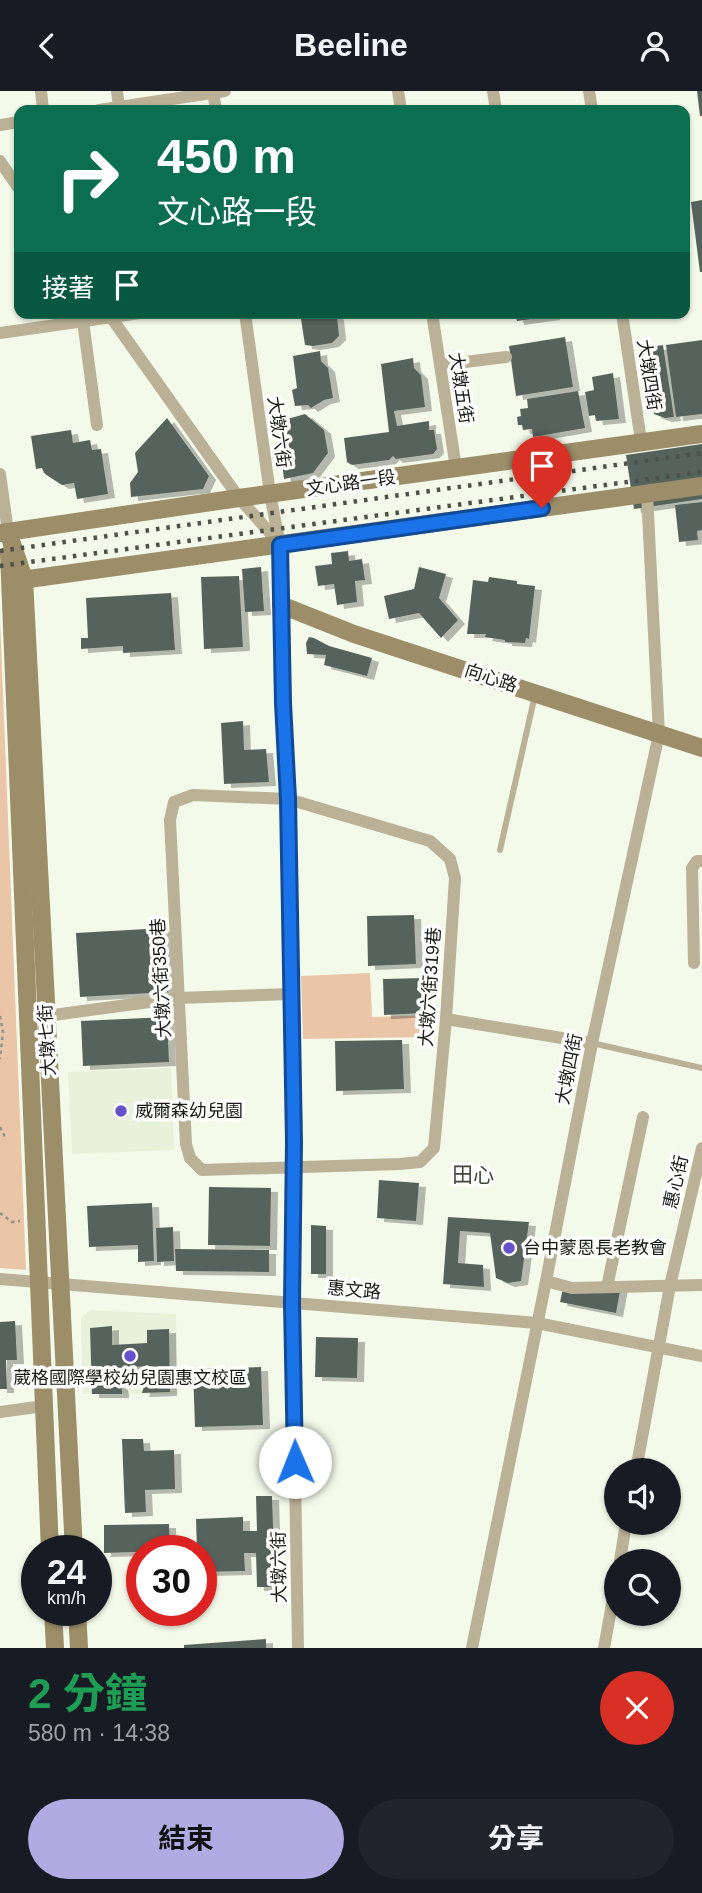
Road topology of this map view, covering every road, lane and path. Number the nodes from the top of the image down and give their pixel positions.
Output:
1 (217, 92) edge
2 (132, 105) edge
3 (0, 161) edge
4 (14, 179) edge
5 (93, 319) edge
6 (115, 319) edge
7 (246, 319) edge
8 (433, 319) edge
9 (623, 319) edge
10 (83, 321) junction
11 (0, 333) edge
12 (506, 357) dead end
13 (440, 365) junction
14 (97, 425) dead end
15 (702, 434) edge
16 (641, 441) junction
17 (456, 468) junction
18 (0, 474) edge
19 (702, 486) edge
20 (647, 493) junction
21 (270, 494) junction
22 (239, 498) junction
23 (4, 533) edge
24 (280, 545) junction
25 (11, 581) edge
26 (281, 604) junction
27 (536, 693) junction
28 (659, 734) junction
29 (702, 748) edge
30 (288, 799) junction
31 (499, 850) dead end
32 (702, 861) edge
33 (694, 963) dead end
34 (291, 994) junction
35 (180, 998) junction
36 (0, 1016) edge
37 (46, 1016) junction
38 (446, 1019) junction
39 (592, 1043) junction
40 (0, 1059) edge
41 (702, 1068) edge
42 (643, 1117) dead end
43 (0, 1126) edge
44 (6, 1139) dead end
45 (702, 1148) edge
46 (294, 1167) junction
47 (0, 1213) edge
48 (37, 1220) junction
49 (0, 1279) edge
50 (547, 1281) junction
51 (40, 1282) junction
52 (62, 1285) junction
53 (702, 1285) edge
54 (670, 1286) junction
55 (607, 1287) junction
56 (292, 1303) junction
57 (537, 1323) junction
58 (657, 1348) junction
59 (702, 1356) edge
60 (44, 1406) junction
61 (0, 1412) edge
62 (638, 1458) edge
63 (49, 1535) edge
64 (73, 1535) edge
65 (54, 1626) edge
66 (78, 1626) edge
67 (608, 1626) edge
68 (55, 1648) edge
69 (79, 1648) edge
70 (298, 1648) edge
71 (472, 1648) edge
72 (604, 1648) edge

1 - 2 street
3 - 4 street
5 - 10 street
6 - 22 street
7 - 21 street, 大墩六街
8 - 13 street, 大墩五街
9 - 16 street, 大墩四街
10 - 11 street
10 - 14 street
12 - 13 street
13 - 17 street, 大墩五街
15 - 16 street, 文心路一段
16 - 17 street, 文心路一段
17 - 21 street, 文心路一段
18 - 23 street, 大墩七街
19 - 20 street
20 - 24 street
20 - 28 street, 大墩四街
21 - 22 street, 文心路一段
21 - 24 street, 大墩六街
22 - 23 street, 文心路一段
22 - 24 street
23 - 25 street, 大墩七街
24 - 25 street
24 - 26 street, 大墩六街
25 - 37 street, 大墩七街
25 - 48 street, 大墩七街
26 - 27 street, 向心路
26 - 30 street, 大墩六街
27 - 28 street, 向心路
27 - 31 lane
28 - 29 street, 向心路
28 - 39 street, 大墩四街
30 - 34 street, 大墩六街
30 - 35 street, 大墩六街350巷
30 - 38 street, 大墩六街319巷
32 - 33 street
34 - 35 street
34 - 46 street, 大墩六街
35 - 37 street
35 - 46 street, 大墩六街350巷
36 - 40 path
37 - 52 street, 大墩七街
38 - 39 street
38 - 46 street, 大墩六街319巷
39 - 41 lane
39 - 50 street, 大墩四街
42 - 55 street
43 - 44 path
45 - 54 street, 惠心街
46 - 56 street, 大墩六街
47 - 48 path
48 - 51 street, 大墩七街
49 - 51 street, 惠文路
50 - 55 street
50 - 57 street, 大墩四街
51 - 52 street, 惠文路
51 - 60 street, 大墩七街
52 - 56 street, 惠文路
52 - 64 street, 大墩七街
53 - 54 street
54 - 55 street
54 - 58 street, 惠心街
56 - 57 street, 惠文路
56 - 70 street, 大墩六街
57 - 58 street, 惠文路
57 - 71 street, 大墩四街
58 - 59 street, 惠文路
58 - 62 street, 惠心街
60 - 61 street
60 - 63 street, 大墩七街
65 - 68 street
66 - 69 street
67 - 72 street

